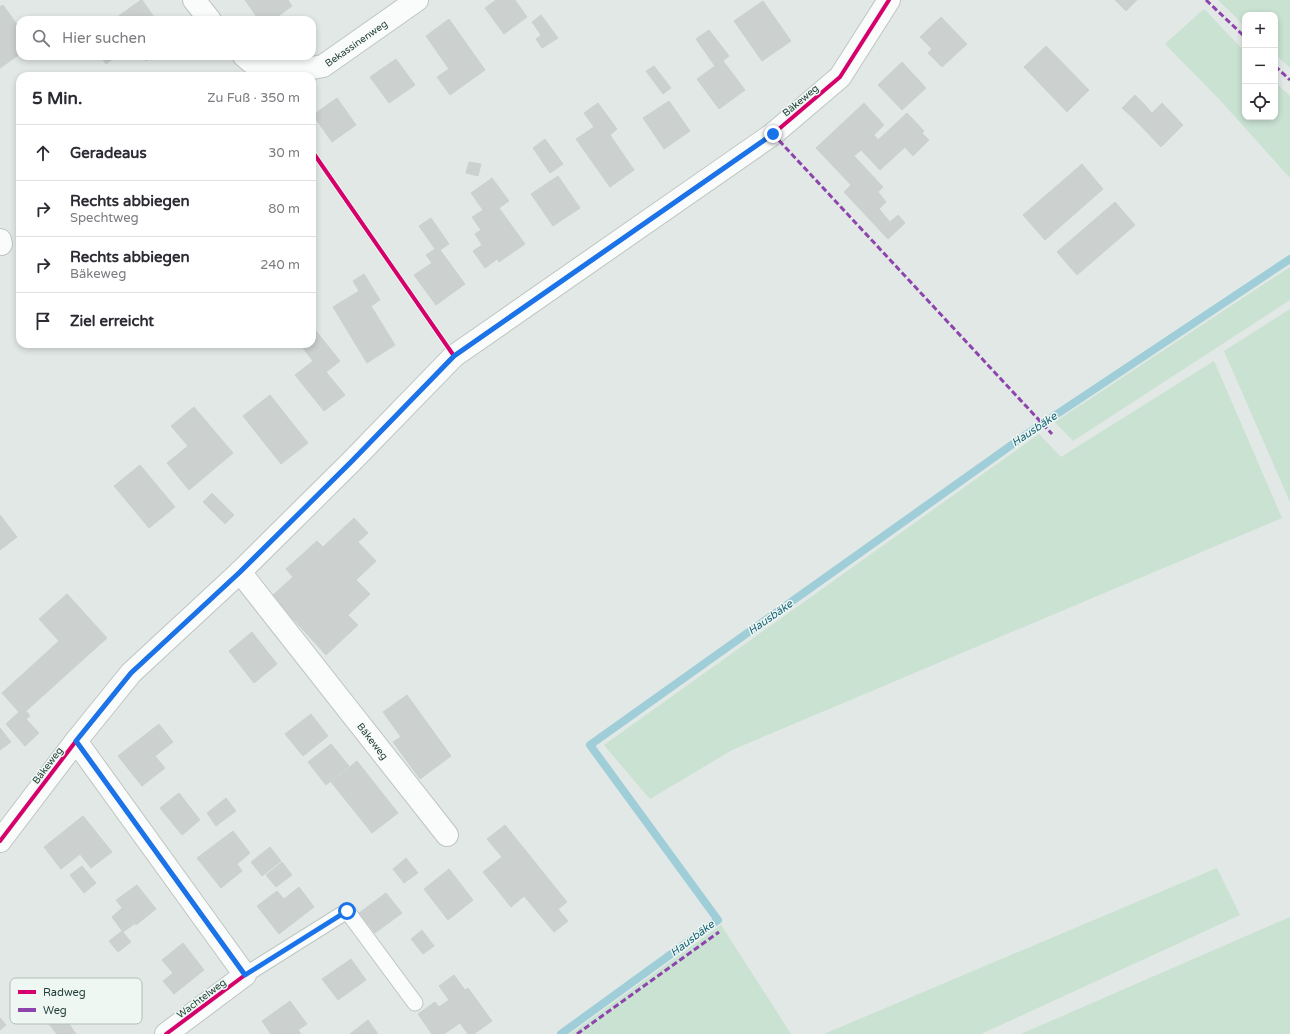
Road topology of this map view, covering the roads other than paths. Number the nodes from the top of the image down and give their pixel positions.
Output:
1 (194, 0) edge
2 (417, 0) edge
3 (889, 0) edge
4 (207, 16) edge
5 (249, 60) edge
6 (240, 572) junction
7 (76, 741) junction
8 (447, 835) dead end
9 (0, 841) edge
10 (245, 975) junction
11 (415, 1003) dead end
12 (166, 1034) edge

1 - 4 street
2 - 5 street, Bekassinenweg
3 - 6 street, Bäkeweg
6 - 7 street, Bäkeweg
6 - 8 street, Bäkeweg
7 - 9 street, Bäkeweg
7 - 10 street
10 - 11 lane
10 - 12 street, Wachtelweg

